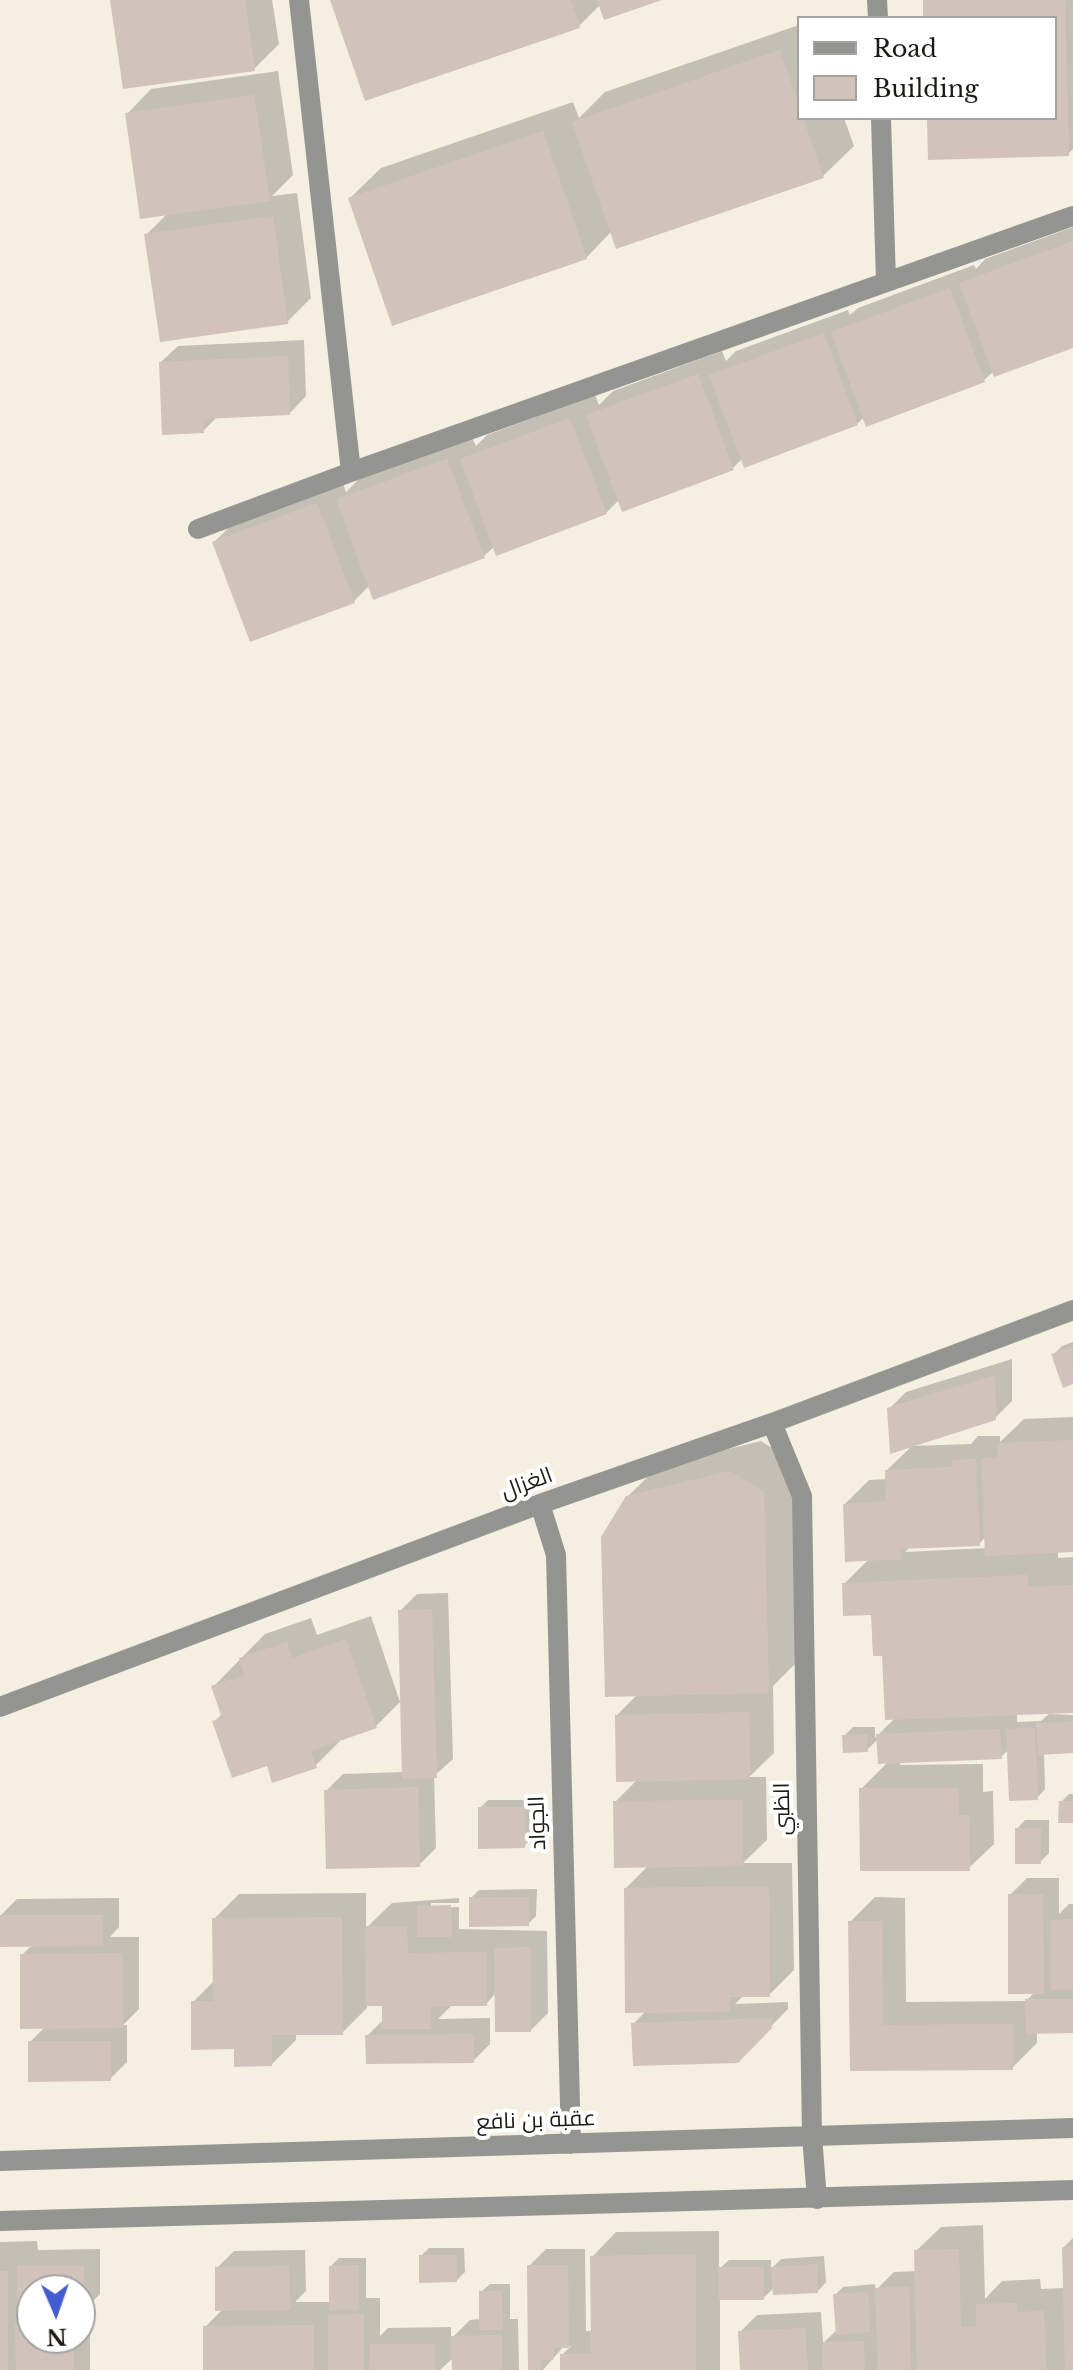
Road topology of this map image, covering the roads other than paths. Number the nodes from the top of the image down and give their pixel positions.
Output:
1 (299, 0) edge
2 (881, 120) edge
3 (1073, 216) edge
4 (886, 282) junction
5 (351, 472) junction
6 (198, 529) dead end
7 (1073, 1310) edge
8 (772, 1423) junction
9 (540, 1504) junction
10 (0, 1707) edge
11 (1073, 2128) edge
12 (812, 2136) junction
13 (571, 2144) junction
14 (0, 2161) edge
15 (1073, 2190) edge
16 (817, 2199) junction
17 (0, 2221) edge

1 - 5 street
2 - 4 street
3 - 4 street
4 - 5 street
5 - 6 street
7 - 8 street, الغزال
8 - 9 street, الغزال
8 - 12 street, الظبي
9 - 10 street, الغزال
9 - 13 street, الجواد
11 - 12 street, عقبة بن نافع
12 - 13 street, عقبة بن نافع
12 - 16 street, الظبي
13 - 14 street, عقبة بن نافع
15 - 16 street
16 - 17 street

